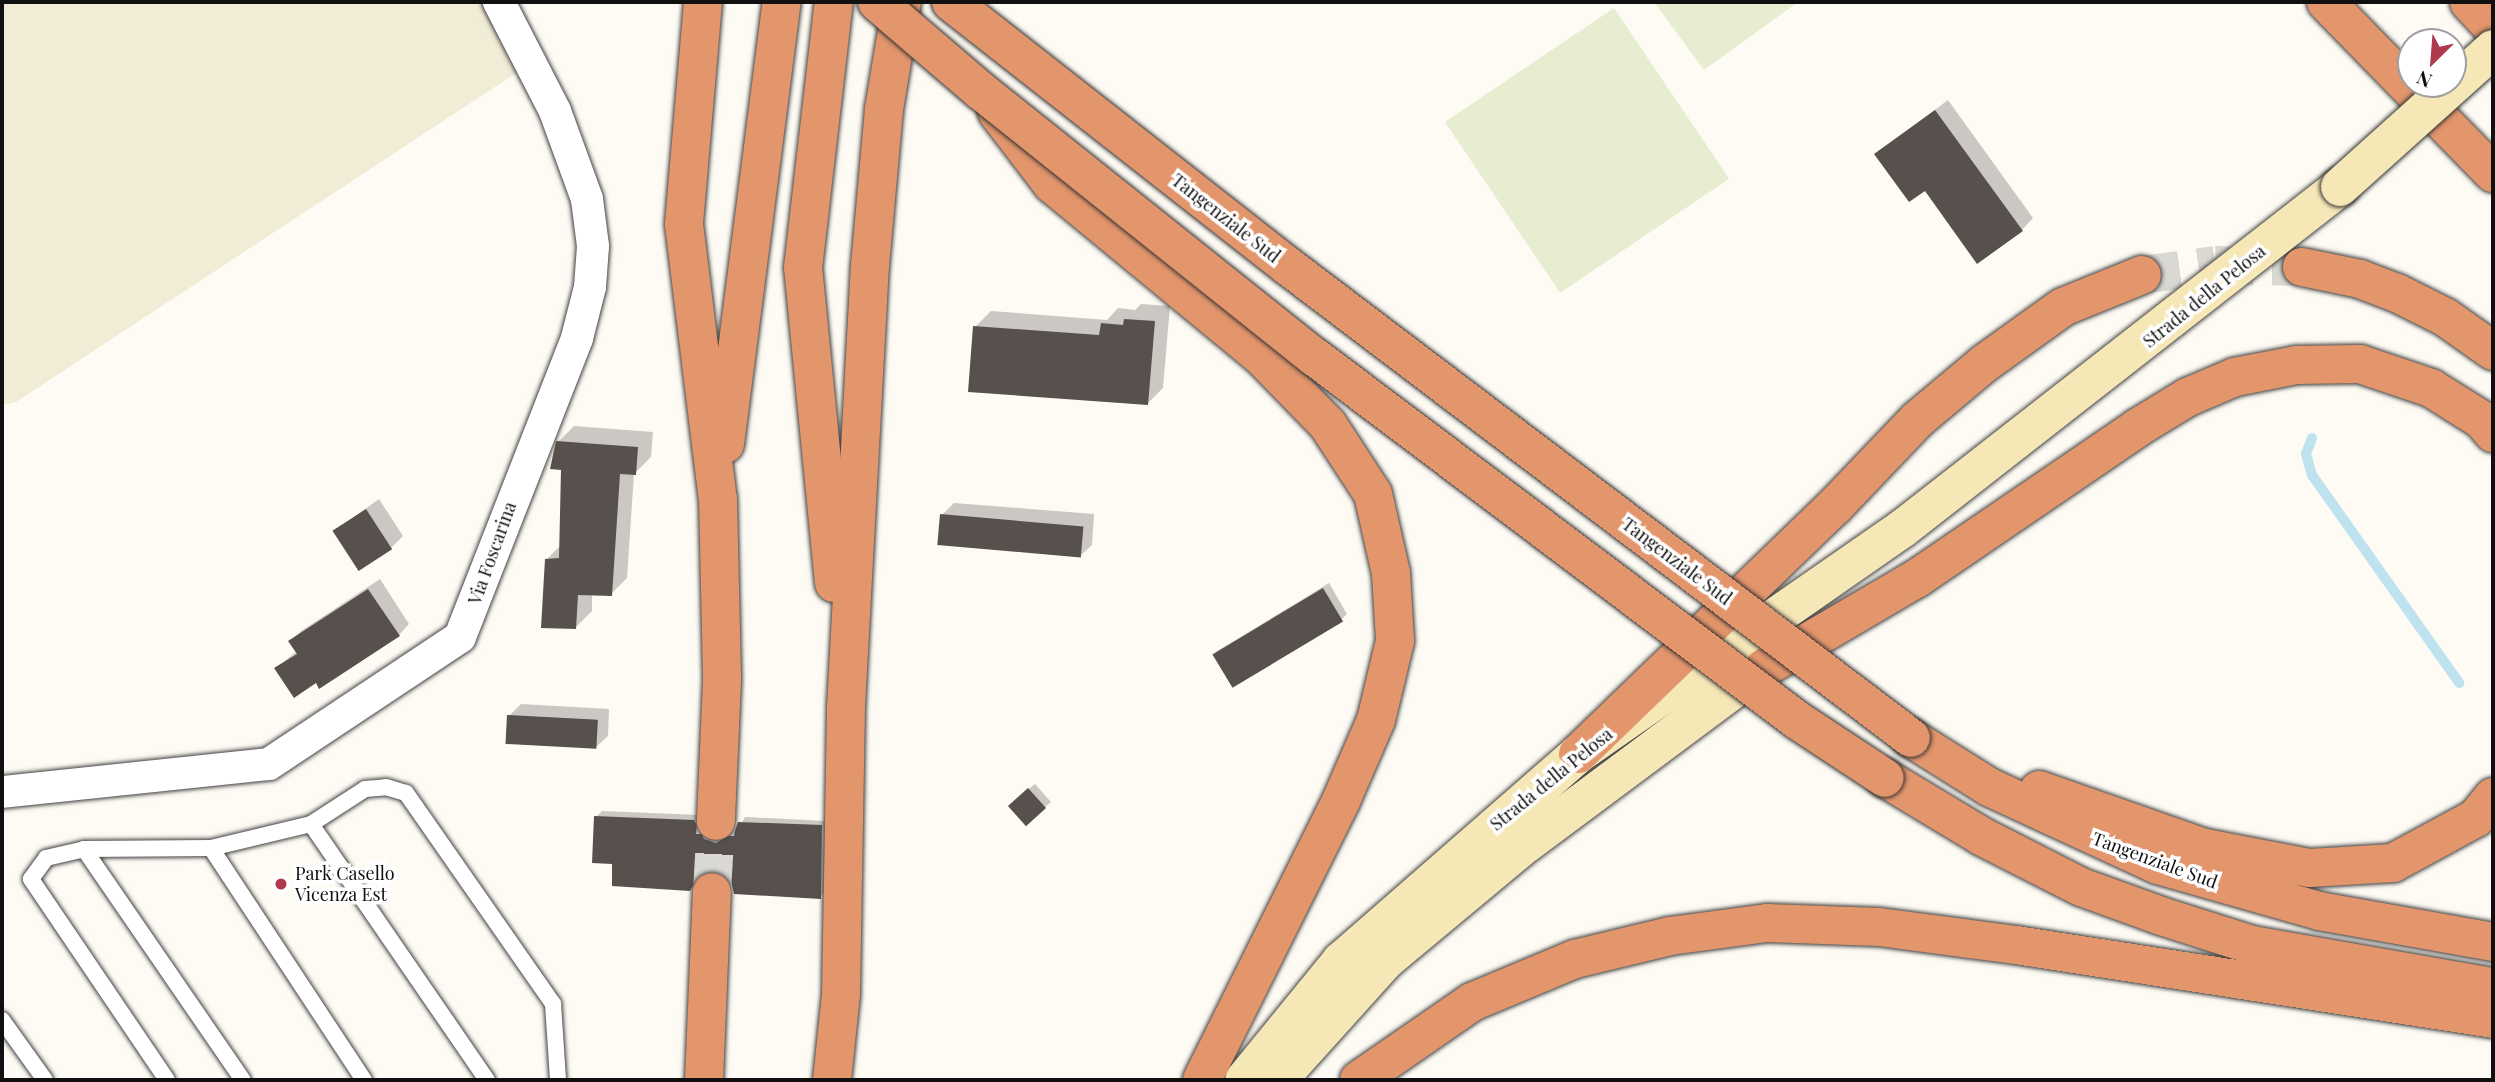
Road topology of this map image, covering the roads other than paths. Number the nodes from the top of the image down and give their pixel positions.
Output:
1 (499, 2) edge
2 (703, 2) edge
3 (782, 2) edge
4 (834, 2) edge
5 (877, 2) edge
6 (902, 2) edge
7 (951, 2) edge
8 (2326, 2) edge
9 (2340, 2) edge
10 (2469, 2) edge
11 (2493, 28) edge
12 (2493, 49) edge
13 (2397, 64) edge
14 (981, 91) junction
15 (2428, 98) edge
16 (2493, 171) edge
17 (2302, 267) tunnel mouth
18 (2142, 275) tunnel mouth
19 (2493, 351) edge
20 (2493, 433) edge
21 (718, 499) junction
22 (1902, 529) junction
23 (1764, 668) junction
24 (846, 707) junction
25 (1578, 754) junction
26 (1989, 787) junction
27 (2, 792) edge
28 (2493, 797) edge
29 (716, 821) tunnel mouth
30 (311, 824) junction
31 (211, 848) junction
32 (84, 849) junction
33 (712, 892) tunnel mouth
34 (2493, 942) edge
35 (2493, 987) edge
36 (2493, 1019) edge
37 (2, 1020) edge
38 (45, 1080) edge
39 (167, 1080) edge
40 (243, 1080) edge
41 (364, 1080) edge
42 (487, 1080) edge
43 (558, 1080) edge
44 (704, 1080) edge
45 (832, 1080) edge
46 (1202, 1080) edge
47 (1244, 1080) edge
48 (1278, 1080) edge
49 (1359, 1080) edge

1 - 27 street, Via Foscarina
2 - 21 highway
3 - 21 highway
4 - 24 highway
5 - 14 highway, bridge
6 - 24 highway
7 - 26 highway, Tangenziale Sud, bridge
8 - 16 highway
9 - 13 highway
10 - 11 highway
12 - 22 street, Strada della Pelosa, bridge
14 - 35 highway, bridge
14 - 46 highway, bridge
15 - 16 highway
17 - 19 highway
18 - 25 highway
20 - 23 highway
21 - 29 highway
22 - 23 street, Strada della Pelosa
22 - 25 street, Strada della Pelosa
23 - 48 street
24 - 45 highway
25 - 47 street, Strada della Pelosa
26 - 28 highway
26 - 34 highway, Tangenziale Sud
30 - 31 lane
30 - 42 lane
30 - 43 lane
31 - 32 lane
31 - 41 lane
32 - 39 lane
32 - 40 lane
33 - 44 highway
36 - 49 highway
37 - 38 lane

